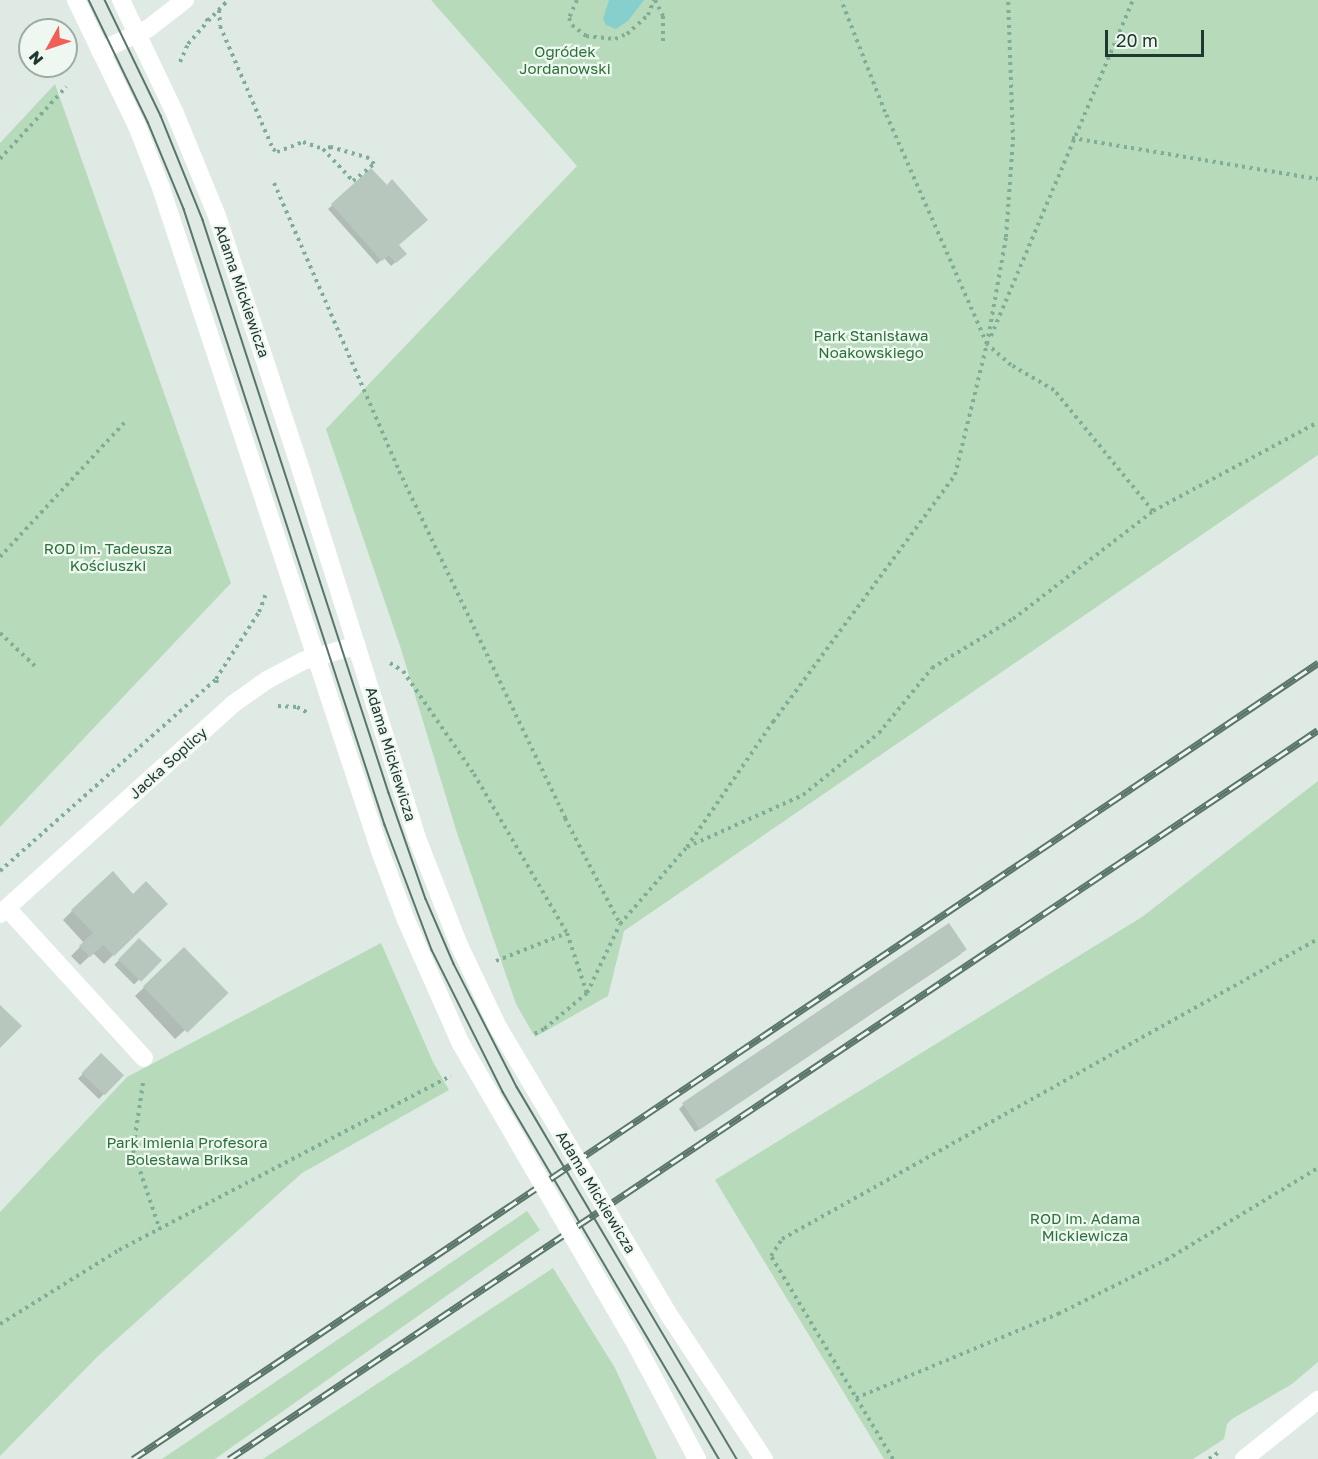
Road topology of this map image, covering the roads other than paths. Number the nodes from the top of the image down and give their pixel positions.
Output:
1 (76, 0) edge
2 (121, 0) edge
3 (185, 0) edge
4 (137, 34) junction
5 (100, 51) junction
6 (357, 645) junction
7 (317, 656) junction
8 (4, 911) edge
9 (144, 1058) road end
10 (1318, 1402) edge
11 (697, 1459) edge
12 (764, 1459) edge
13 (1244, 1459) edge

1 - 5 street
2 - 4 street, Adama Mickiewicza
3 - 4 street
4 - 5 street
4 - 6 street, Adama Mickiewicza
5 - 7 street
6 - 7 street, Jacka Soplicy
6 - 12 street, Adama Mickiewicza, bridge
7 - 8 street, Jacka Soplicy
7 - 11 street, bridge
8 - 9 street
10 - 13 street

